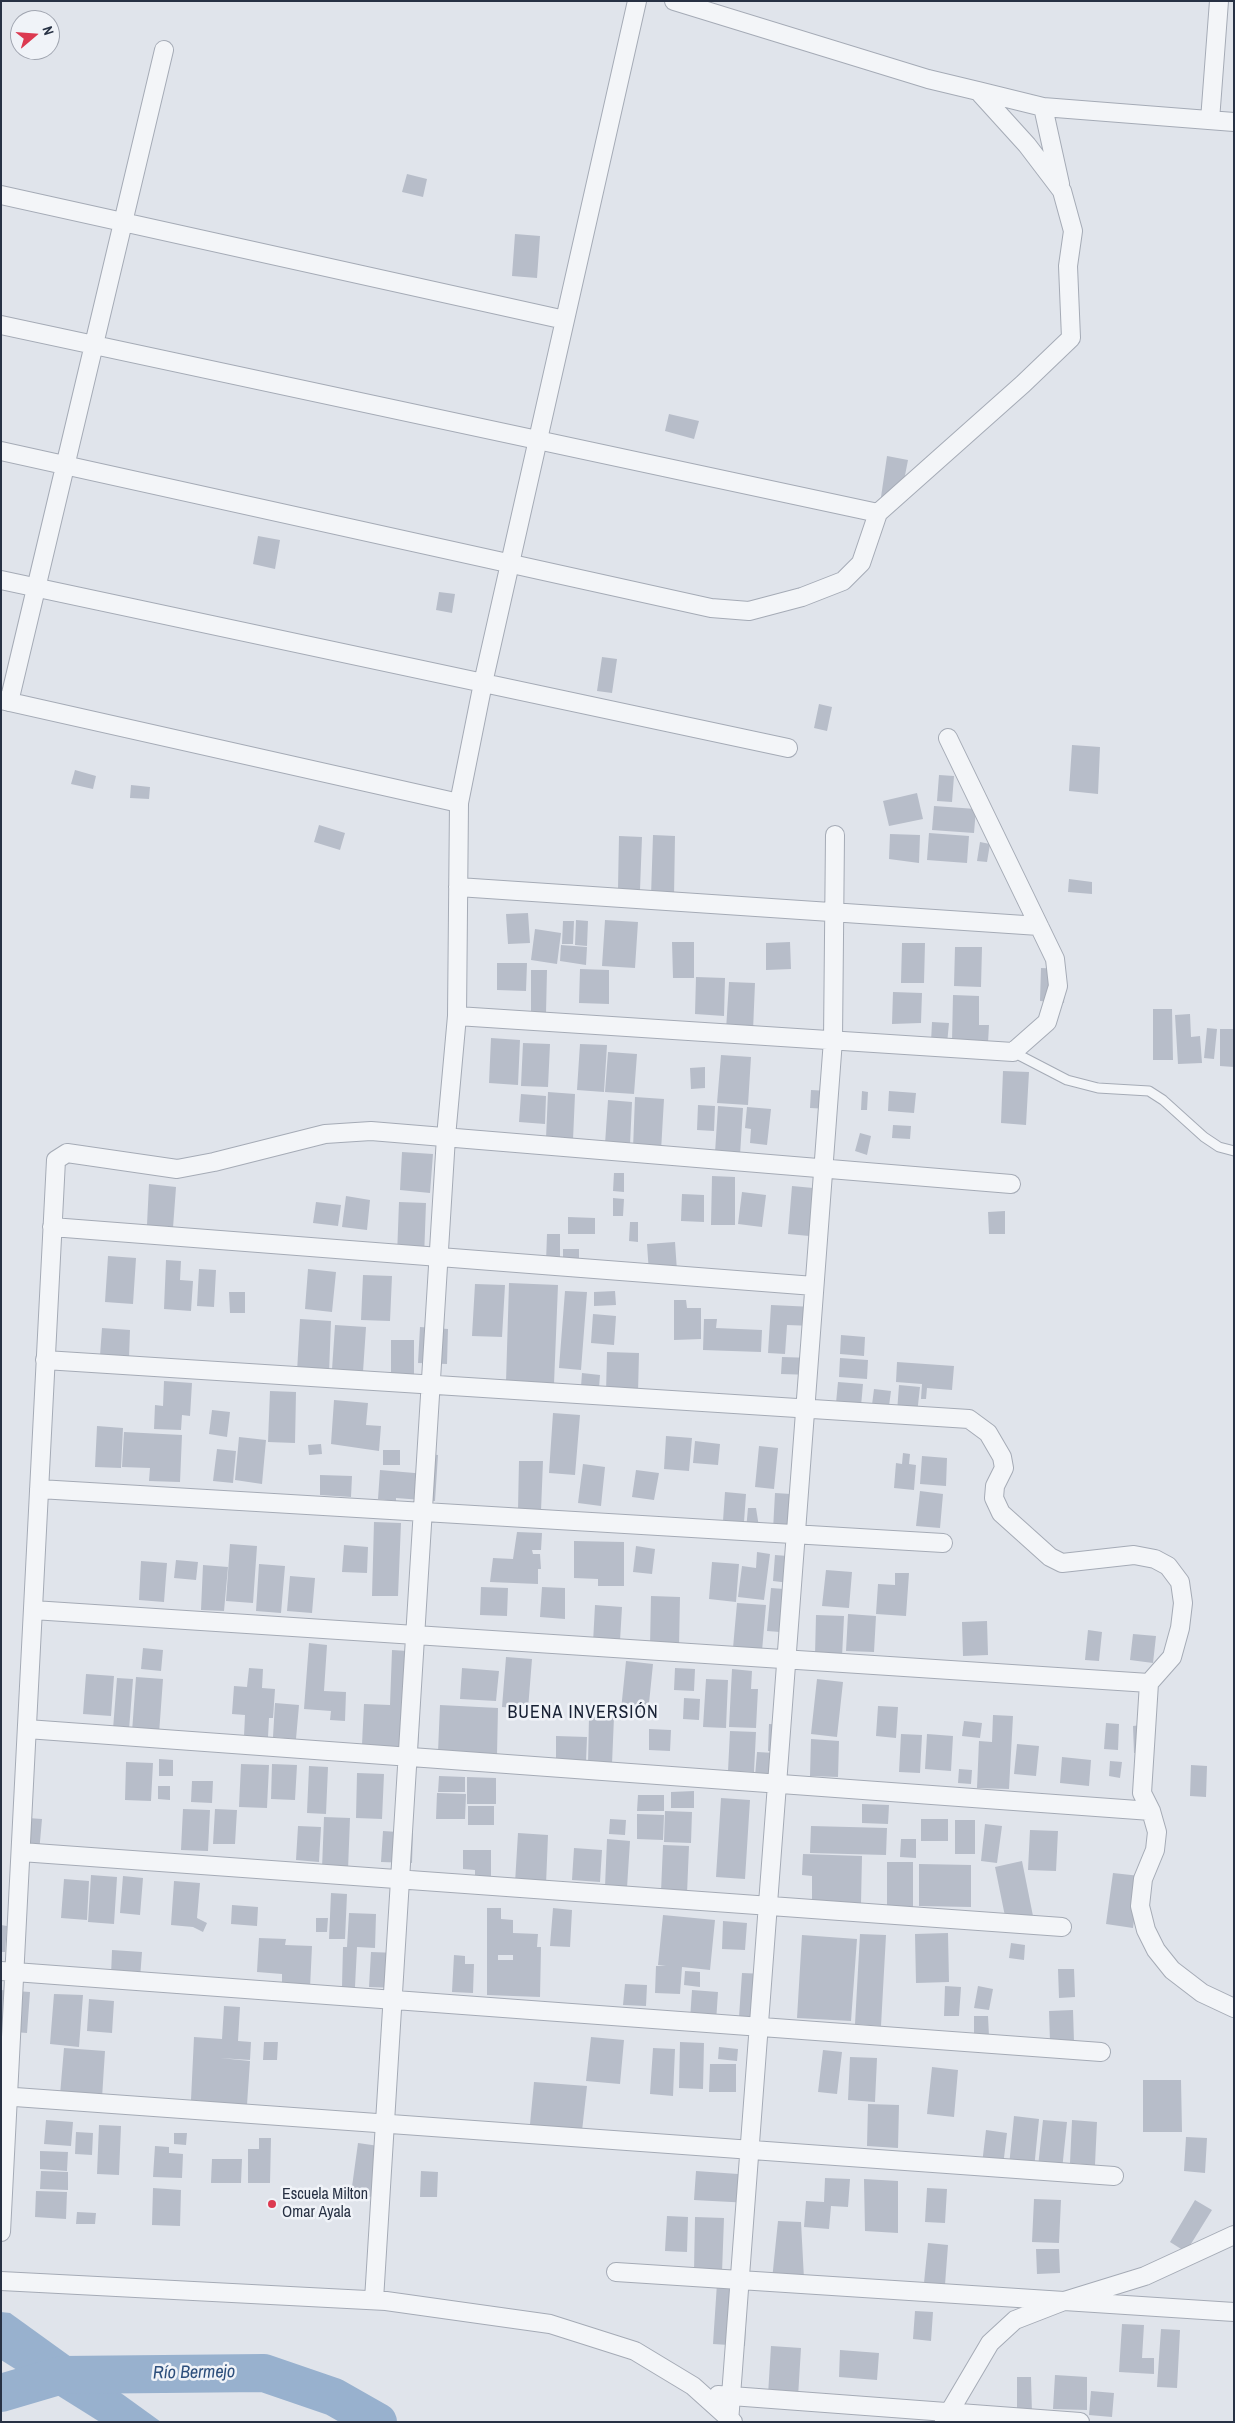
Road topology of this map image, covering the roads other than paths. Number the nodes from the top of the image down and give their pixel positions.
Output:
1 (637, 1) edge
2 (674, 1) edge
3 (1219, 1) edge
4 (164, 50) dead end
5 (978, 90) junction
6 (1043, 107) junction
7 (1210, 120) junction
8 (1234, 122) edge
9 (1062, 191) junction
10 (1, 195) edge
11 (123, 222) junction
12 (565, 320) junction
13 (1, 325) edge
14 (94, 345) junction
15 (538, 441) junction
16 (1, 451) edge
17 (65, 465) junction
18 (878, 513) junction
19 (1, 580) edge
20 (36, 587) junction
21 (483, 683) junction
22 (5, 701) edge
23 (948, 738) dead end
24 (788, 748) dead end
25 (459, 803) junction
26 (835, 835) dead end
27 (458, 888) junction
28 (834, 912) junction
29 (1039, 926) junction
30 (457, 1016) junction
31 (833, 1040) junction
32 (1013, 1052) junction
33 (446, 1137) junction
34 (1234, 1152) edge
35 (823, 1169) junction
36 (1011, 1184) dead end
37 (52, 1227) junction
38 (438, 1257) junction
39 (814, 1286) junction
40 (45, 1360) junction
41 (431, 1385) junction
42 (805, 1408) junction
43 (39, 1489) junction
44 (423, 1512) junction
45 (795, 1534) junction
46 (943, 1543) dead end
47 (33, 1610) junction
48 (415, 1635) junction
49 (786, 1660) junction
50 (1149, 1683) junction
51 (27, 1729) junction
52 (408, 1756) junction
53 (777, 1782) junction
54 (1152, 1811) junction
55 (21, 1852) junction
56 (400, 1879) junction
57 (767, 1906) junction
58 (1062, 1927) dead end
59 (1, 1971) edge
60 (393, 2000) junction
61 (1234, 2008) edge
62 (758, 2027) junction
63 (1101, 2052) dead end
64 (1, 2096) edge
65 (385, 2123) junction
66 (749, 2150) junction
67 (1114, 2176) dead end
68 (1, 2232) edge
69 (1234, 2235) edge
70 (616, 2272) dead end
71 (1, 2280) edge
72 (739, 2280) junction
73 (374, 2300) junction
74 (1064, 2301) junction
75 (1234, 2312) edge
76 (703, 2394) junction
77 (730, 2396) junction
78 (946, 2417) edge
79 (730, 2420) edge
80 (1080, 2422) edge

1 - 12 street
2 - 5 street
3 - 7 street
4 - 11 street
5 - 6 street
5 - 9 street
6 - 7 street
6 - 9 street
7 - 8 street
9 - 18 street
10 - 11 street
11 - 12 street
11 - 14 street
12 - 15 street
13 - 14 street
14 - 15 street
14 - 17 street
15 - 18 street
15 - 21 street
16 - 17 street
17 - 18 street
17 - 20 street
19 - 20 street
20 - 21 street
20 - 22 street
21 - 24 street
21 - 25 street
22 - 25 street
23 - 29 street
25 - 27 street
26 - 28 street
27 - 28 street
27 - 30 street
28 - 29 street
28 - 31 street
29 - 32 street
30 - 31 street
30 - 33 street
31 - 32 street
31 - 35 street
32 - 34 lane
33 - 35 street
33 - 37 street
33 - 38 street
35 - 36 street
35 - 39 street
37 - 38 street
37 - 40 street
38 - 39 street
38 - 41 street
39 - 42 street
40 - 41 street
40 - 43 street
41 - 42 street
41 - 44 street
42 - 45 street
42 - 50 street
43 - 44 street
43 - 47 street
44 - 45 street
44 - 48 street
45 - 46 street
45 - 49 street
47 - 48 street
47 - 51 street
48 - 49 street
48 - 52 street
49 - 50 street
49 - 53 street
50 - 54 street
51 - 52 street
51 - 55 street
52 - 53 street
52 - 56 street
53 - 54 street
53 - 57 street
54 - 61 street
55 - 56 street
55 - 68 street
56 - 57 street
56 - 60 street
57 - 58 street
57 - 62 street
59 - 60 street
60 - 62 street
60 - 65 street
62 - 63 street
62 - 66 street
64 - 65 street
65 - 66 street
65 - 73 street
66 - 67 street
66 - 72 street
69 - 74 street
70 - 72 street
71 - 73 street
72 - 74 street
72 - 77 street
73 - 76 street
74 - 75 street
74 - 78 street
76 - 77 street
76 - 79 street
77 - 78 street
77 - 79 street
78 - 80 street

